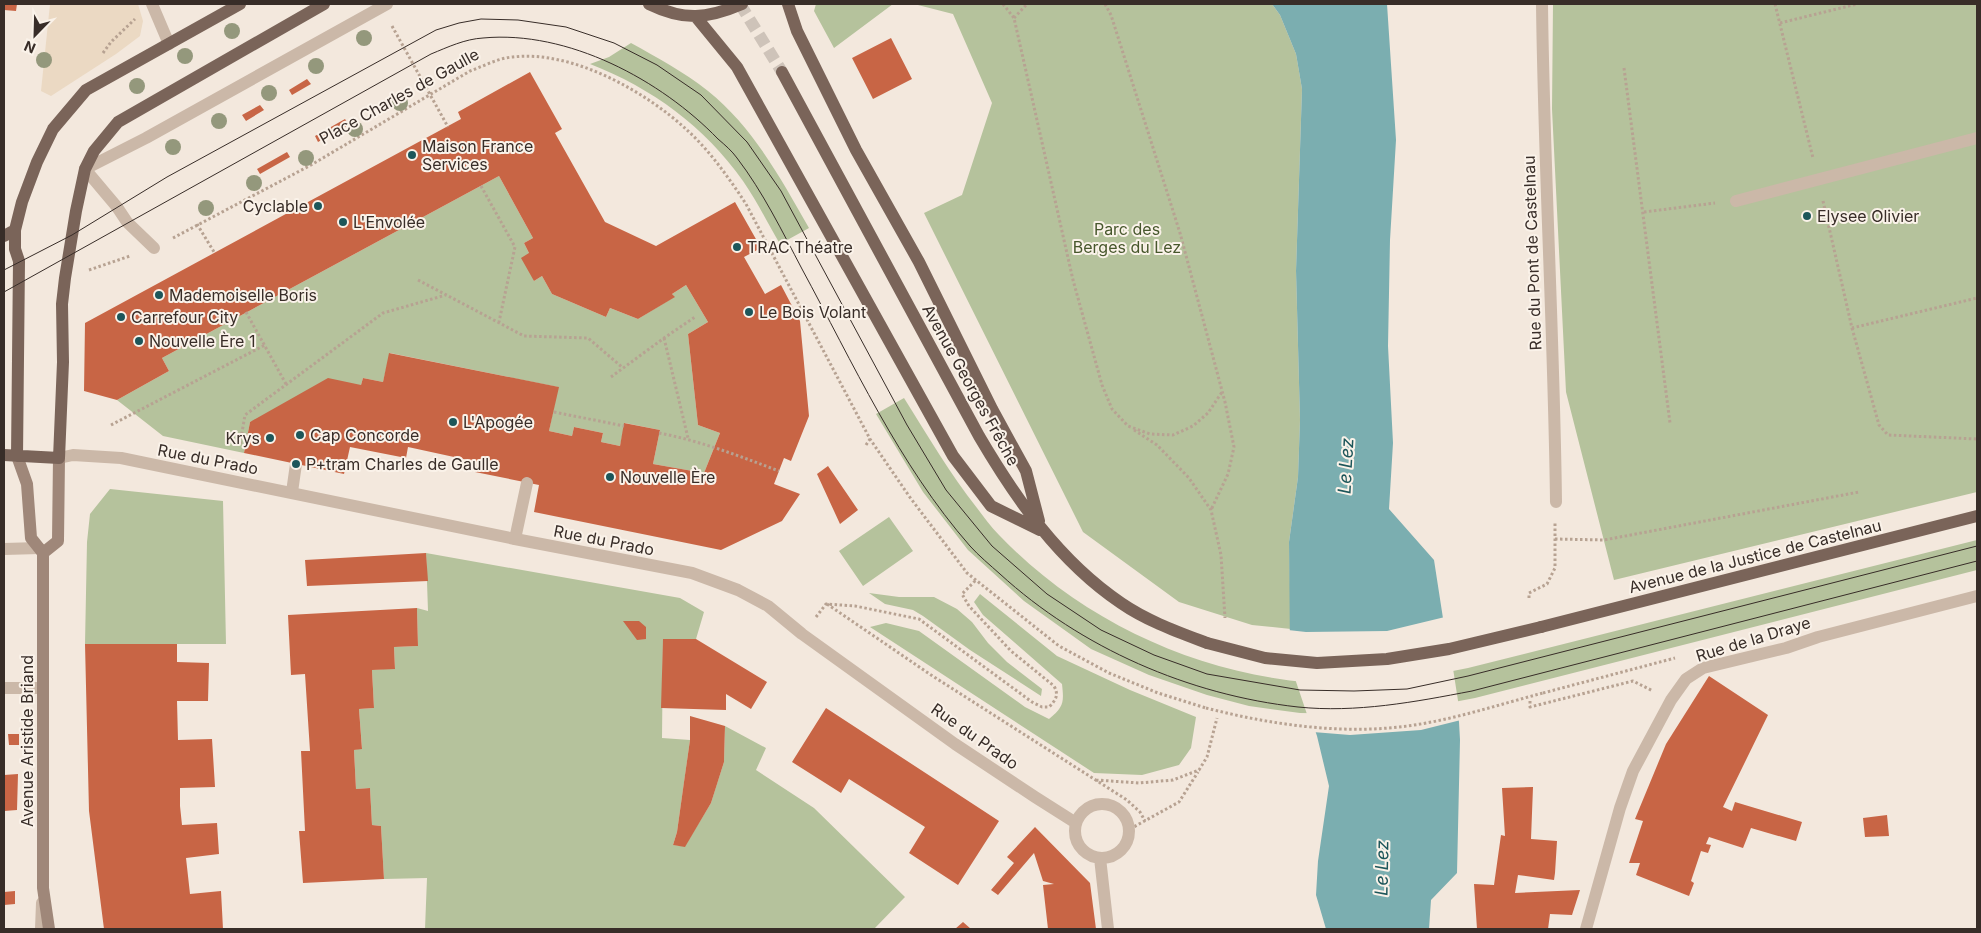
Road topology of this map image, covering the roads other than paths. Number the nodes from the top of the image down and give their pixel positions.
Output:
1 (152, 4) edge
2 (240, 4) edge
3 (324, 4) edge
4 (387, 4) edge
5 (649, 4) edge
6 (742, 4) edge
7 (788, 4) edge
8 (1542, 4) edge
9 (696, 17) junction
10 (169, 44) junction
11 (782, 72) tunnel mouth
12 (1977, 138) edge
13 (85, 169) junction
14 (1736, 201) road end
15 (9, 233) edge
16 (154, 248) road end
17 (4, 455) edge
18 (17, 456) junction
19 (59, 458) junction
20 (296, 464) dead end
21 (527, 483) dead end
22 (292, 492) junction
23 (1556, 502) road end
24 (1977, 516) edge
25 (1042, 531) junction
26 (516, 539) junction
27 (4, 550) edge
28 (41, 550) junction
29 (1977, 596) edge
30 (1207, 643) joint
31 (4, 688) edge
32 (43, 688) junction
33 (1076, 822) junction
34 (1100, 858) junction
35 (43, 888) junction
36 (41, 929) edge
37 (49, 929) edge
38 (1108, 929) edge
39 (1586, 929) edge

1 - 10 street
2 - 10 main road
3 - 13 main road
4 - 13 street
5 - 9 main road
6 - 9 main road
7 - 25 main road
8 - 23 street, Rue du Pont de Castelnau
9 - 25 main road
10 - 15 main road
11 - 25 main road, Avenue Georges Frêche
12 - 14 street
13 - 16 street
13 - 19 main road
15 - 18 main road
17 - 18 main road
18 - 19 main road
18 - 28 main road, Avenue Aristide Briand
19 - 22 street, Rue du Prado
19 - 28 main road
20 - 22 street
21 - 26 street
22 - 26 street, Rue du Prado
24 - 30 main road, Avenue de la Justice de Castelnau, bridge
25 - 30 main road, Avenue Georges Frêche
26 - 33 street, Rue du Prado
27 - 28 street
28 - 32 main road, Avenue Aristide Briand
29 - 39 street, Rue de la Draye
31 - 32 street
32 - 35 main road, Avenue Aristide Briand
33 - 34 street
33 - 34 street
34 - 38 street
35 - 36 street
35 - 37 main road, Avenue Aristide Briand

